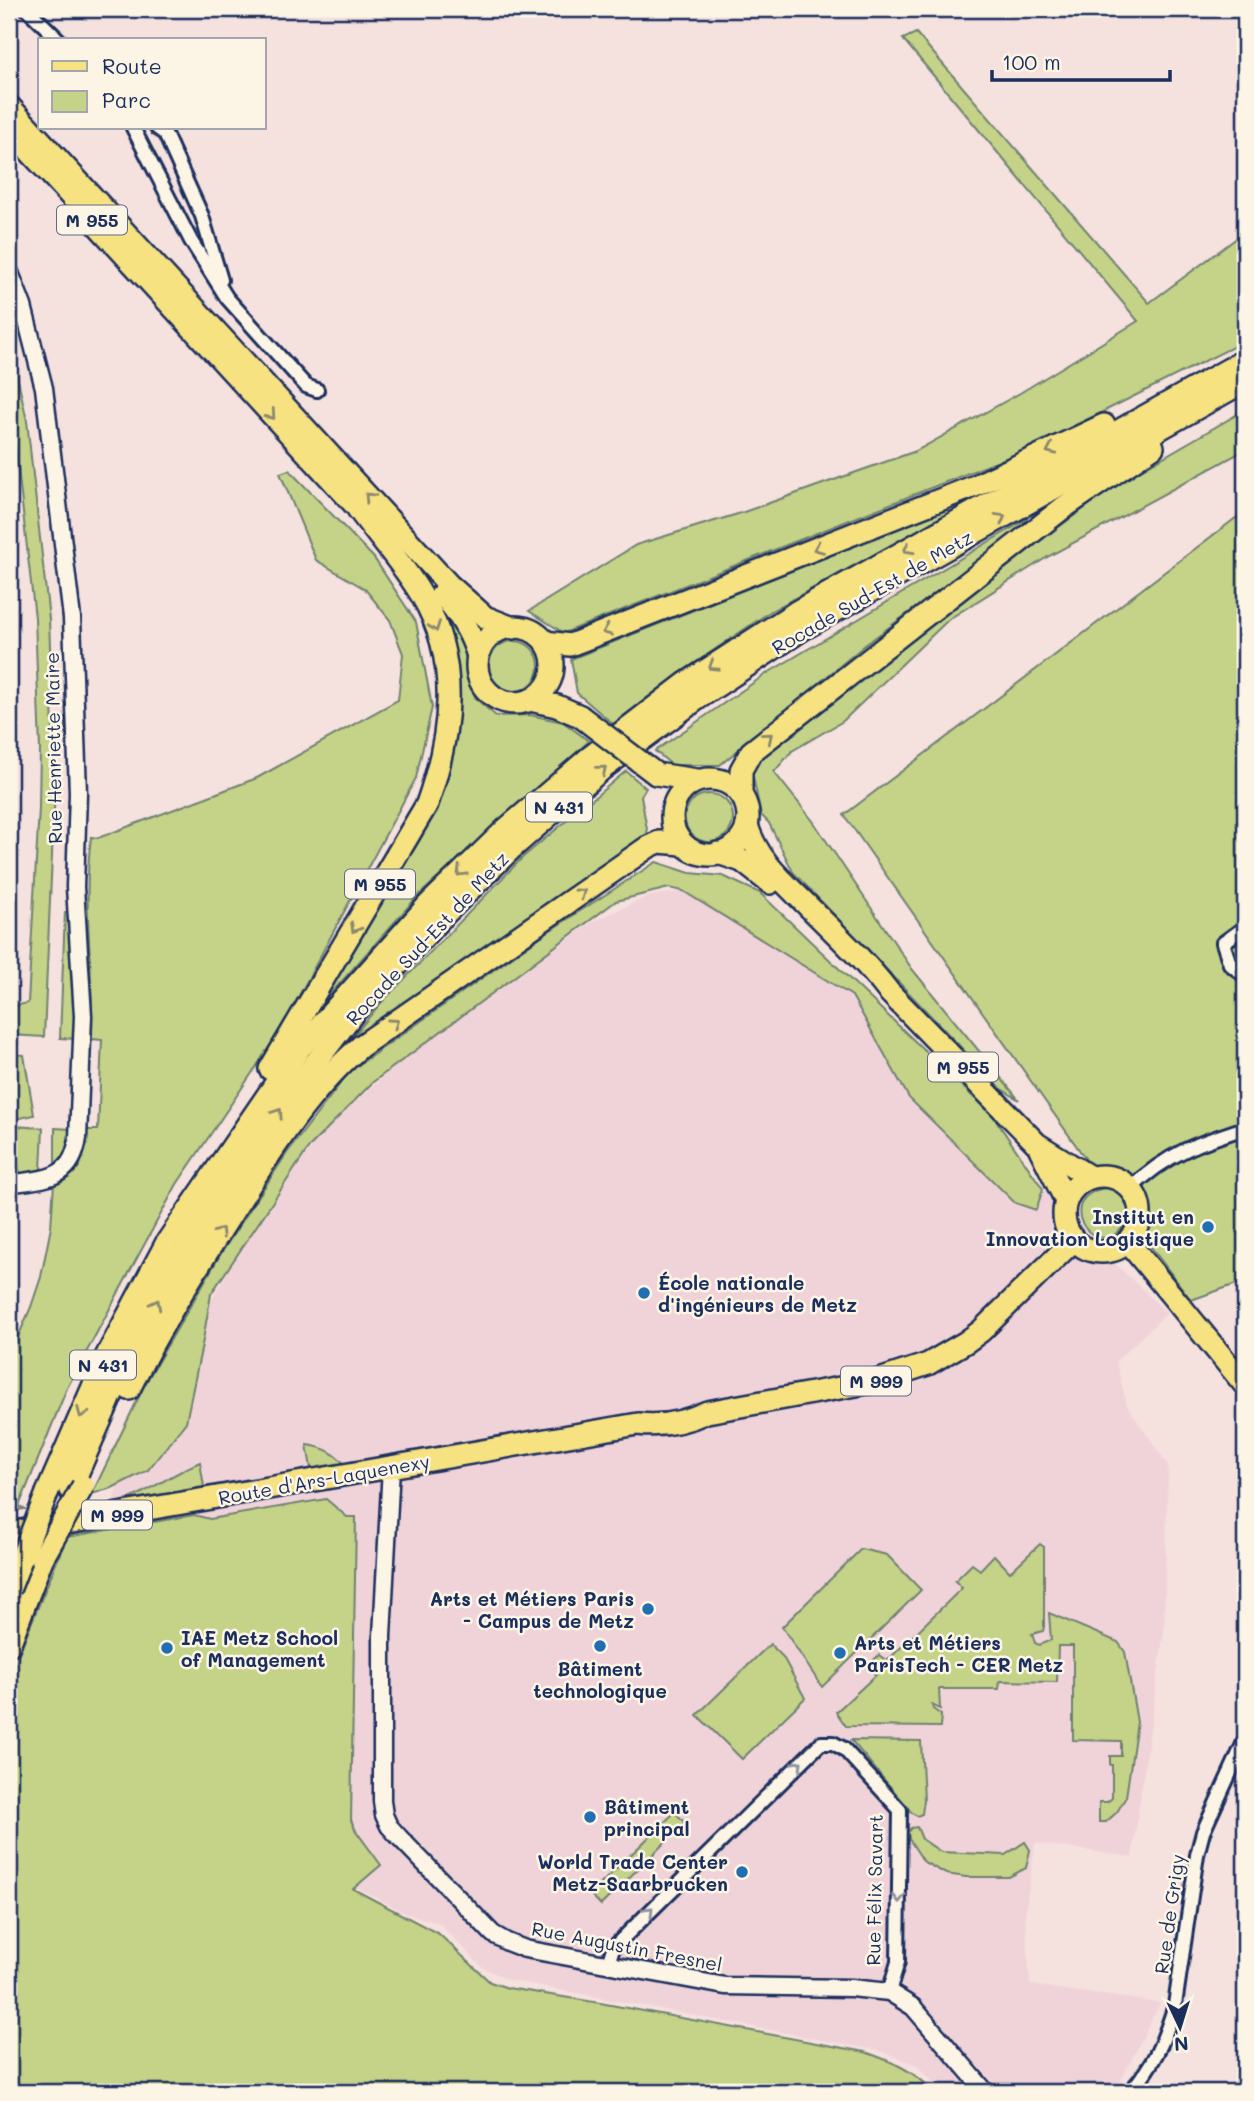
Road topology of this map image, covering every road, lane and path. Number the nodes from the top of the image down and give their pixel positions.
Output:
1 (27, 9) edge
2 (57, 38) edge
3 (9, 106) edge
4 (9, 130) edge
5 (134, 130) edge
6 (160, 130) edge
7 (9, 270) edge
8 (227, 298) junction
9 (1245, 359) edge
10 (1245, 383) edge
11 (317, 390) dead end
12 (358, 509) junction
13 (513, 628) junction
14 (545, 642) junction
15 (478, 656) junction
16 (552, 674) junction
17 (530, 700) junction
18 (580, 716) junction
19 (656, 774) junction
20 (697, 780) junction
21 (741, 795) junction
22 (672, 810) junction
23 (747, 825) junction
24 (682, 844) junction
25 (719, 853) junction
26 (1245, 927) edge
27 (1245, 976) edge
28 (888, 991) junction
29 (1245, 1128) edge
30 (1037, 1144) junction
31 (1090, 1177) junction
32 (9, 1184) edge
33 (1132, 1188) junction
34 (1066, 1201) junction
35 (1074, 1240) junction
36 (167, 1242) junction
37 (1128, 1242) junction
38 (1245, 1385) edge
39 (391, 1467) junction
40 (76, 1488) junction
41 (9, 1533) edge
42 (17, 1597) edge
43 (9, 1644) edge
44 (1245, 1740) edge
45 (608, 1964) junction
46 (889, 1992) junction
47 (986, 2092) edge
48 (1130, 2092) edge

1 - 2 street
13 -> 3 main road, M 955
4 -> 12 main road, M 955
5 - 8 street
6 - 8 street
7 - 32 street, Rue Henriette Maire
8 - 11 street
9 -> 14 main road
9 -> 36 main road, Rocade Sud-Est de Metz / N 431
21 -> 10 main road
40 -> 10 main road, Rocade Sud-Est de Metz / N 431
12 - 15 main road, M 955
12 -> 36 main road, M 955
13 - 14 main road
13 - 15 main road
14 - 16 main road
15 - 17 main road
16 - 17 main road
16 - 18 main road
17 - 18 main road
18 - 19 main road, bridge
19 - 20 main road
19 - 22 main road
20 - 21 main road
20 - 22 main road
21 - 23 main road
22 - 24 main road
23 - 25 main road
23 - 28 main road, M 955
24 - 25 main road
40 -> 24 main road
25 - 28 main road, M 955
26 - 27 street
28 - 30 main road, M 955
29 - 33 street
30 - 31 main road, M 955
30 - 34 main road, M 955
31 - 33 main road
31 - 34 main road
33 - 37 main road
34 - 35 main road
35 - 37 main road
35 - 39 main road, Route d'Ars-Laquenexy / M 999
36 -> 42 main road, Rocade Sud-Est de Metz / N 431, bridge
37 - 38 main road
39 - 41 main road, Route d'Ars-Laquenexy / M 999
39 - 45 street, Rue Augustin Fresnel
40 - 42 main road, Rocade Sud-Est de Metz / N 431, bridge
42 - 43 main road, Rocade Sud-Est de Metz / N 431
44 - 48 street, Rue de Grigy
45 - 46 street, Rue Augustin Fresnel
45 -> 46 street, Rue Félix Savart
46 - 47 street, Rue Félix Savart

